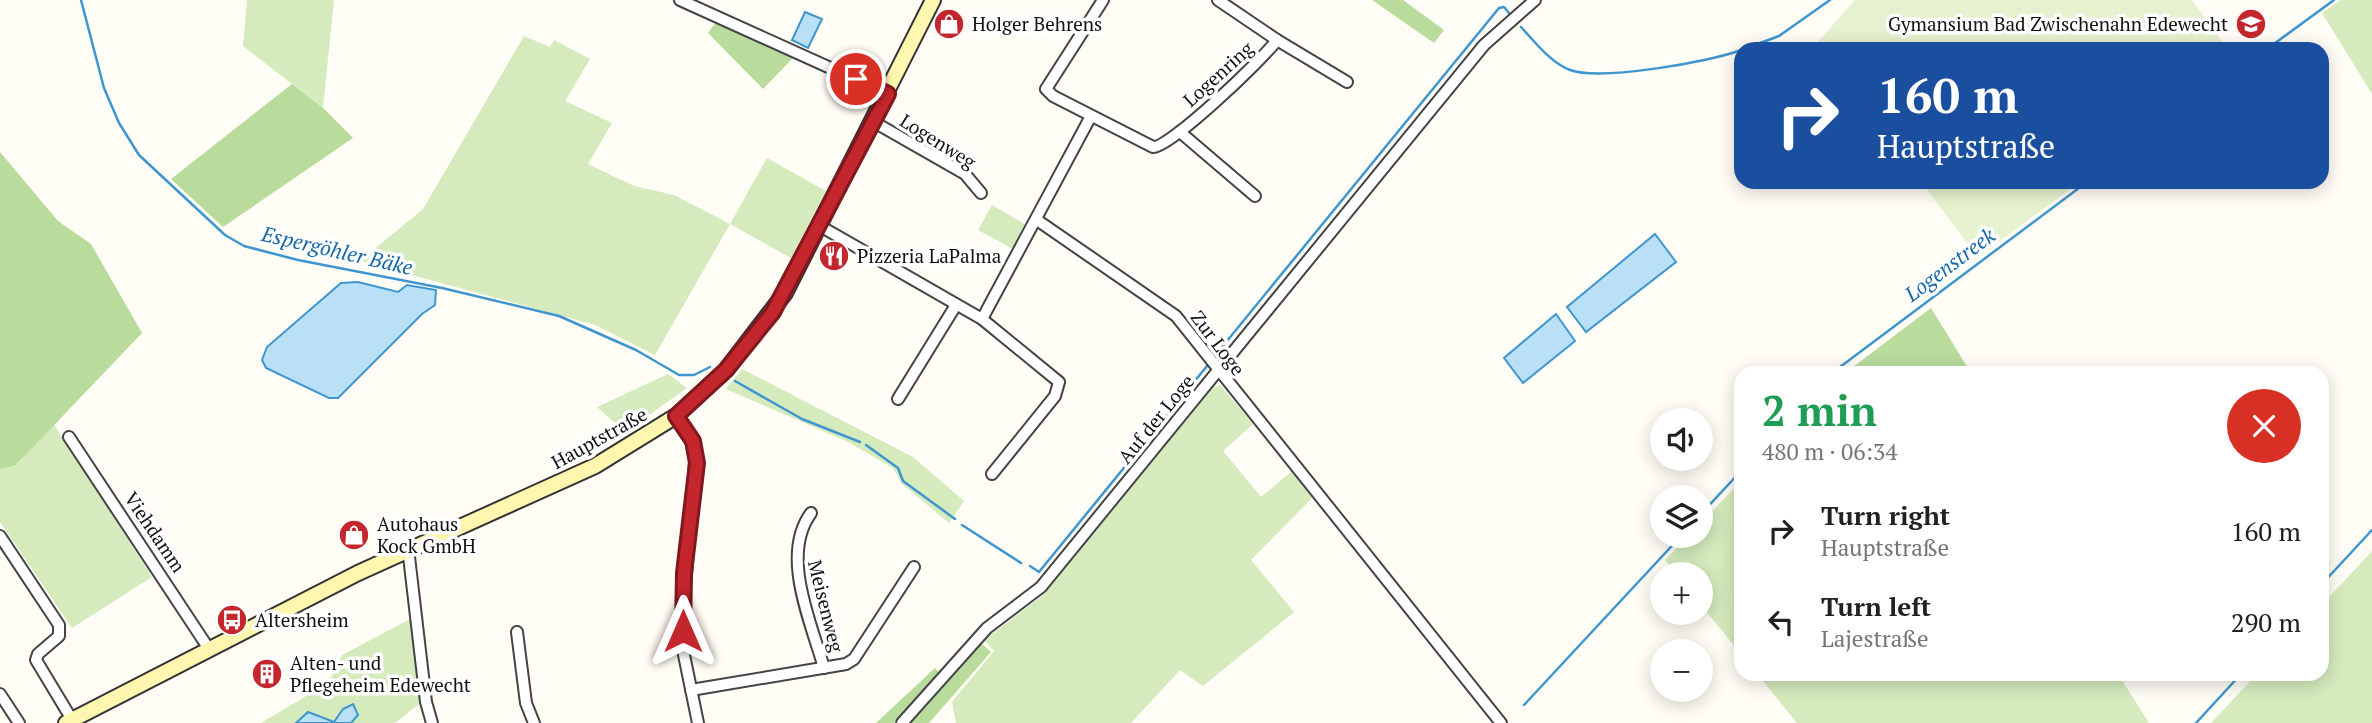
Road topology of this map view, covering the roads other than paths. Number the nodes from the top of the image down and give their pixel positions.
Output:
1 (680, 0) edge
2 (933, 0) edge
3 (1103, 0) edge
4 (1218, 0) edge
5 (1535, 0) edge
6 (1278, 40) junction
7 (1347, 82) dead end
8 (888, 94) junction
9 (1091, 116) junction
10 (874, 122) junction
11 (1180, 132) junction
12 (981, 193) dead end
13 (1255, 196) dead end
14 (1038, 220) junction
15 (820, 226) junction
16 (956, 305) junction
17 (982, 319) junction
18 (1218, 372) junction
19 (898, 399) dead end
20 (676, 416) junction
21 (69, 437) dead end
22 (992, 474) dead end
23 (811, 513) dead end
24 (0, 536) edge
25 (408, 548) junction
26 (914, 567) dead end
27 (517, 632) dead end
28 (209, 649) junction
29 (824, 668) junction
30 (691, 690) junction
31 (0, 694) edge
32 (71, 722) edge
33 (19, 723) edge
34 (432, 723) edge
35 (534, 723) edge
36 (698, 723) edge
37 (902, 723) edge
38 (1501, 723) edge

1 - 8 street
2 - 8 main road, Hauptstraße
3 - 9 street, Logenring
4 - 6 street, Logenring
5 - 18 street, Auf der Loge
6 - 7 street, Logenring
6 - 11 street, Logenring
8 - 10 main road, Hauptstraße
9 - 11 street, Logenring
9 - 14 street
10 - 12 street, Logenweg
10 - 15 main road, Hauptstraße
11 - 13 street, Logenring
14 - 17 street
14 - 18 street, Zur Loge
15 - 16 street
15 - 20 main road, Hauptstraße
16 - 17 street
16 - 19 street
17 - 22 street
18 - 37 street, Auf der Loge
18 - 38 street, Zur Loge
20 - 25 main road, Hauptstraße
20 - 30 street
21 - 28 street, Viehdamm
23 - 29 street, Meisenweg
24 - 32 street
25 - 28 main road, Hauptstraße
25 - 34 street
26 - 29 street
27 - 35 street
28 - 32 main road
29 - 30 street
30 - 36 street
31 - 33 street

